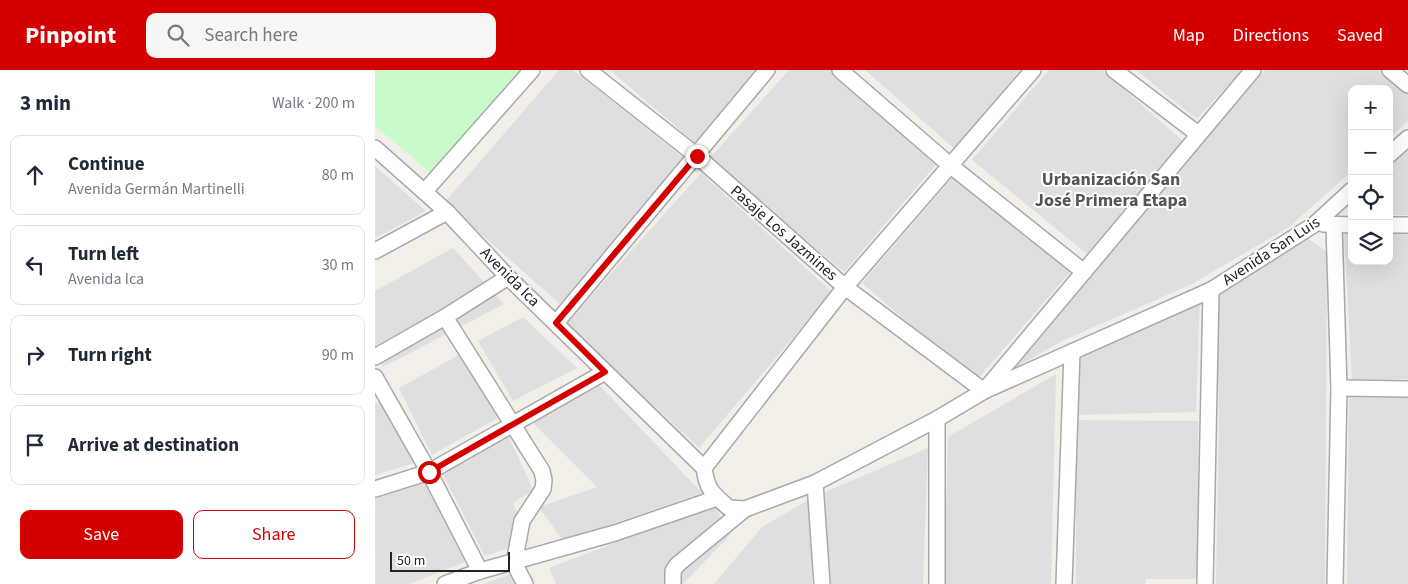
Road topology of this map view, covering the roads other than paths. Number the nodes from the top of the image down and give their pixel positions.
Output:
1 (531, 70) edge
2 (588, 70) edge
3 (767, 70) edge
4 (840, 70) edge
5 (1033, 70) edge
6 (1114, 70) edge
7 (1253, 70) edge
8 (1389, 70) edge
9 (1408, 85) edge
10 (1198, 134) junction
11 (1408, 138) edge
12 (375, 148) edge
13 (1393, 151) edge
14 (697, 156) junction
15 (951, 166) junction
16 (425, 191) junction
17 (1348, 194) edge
18 (447, 212) junction
19 (1315, 224) junction
20 (1333, 225) junction
21 (1348, 225) edge
22 (1393, 225) edge
23 (1408, 226) edge
24 (375, 251) edge
25 (1084, 272) junction
26 (508, 277) junction
27 (845, 287) junction
28 (1211, 290) junction
29 (445, 317) junction
30 (556, 323) junction
31 (1072, 352) junction
32 (375, 357) edge
33 (605, 372) junction
34 (375, 377) edge
35 (1339, 388) junction
36 (1408, 389) edge
37 (984, 390) junction
38 (937, 419) junction
39 (513, 424) junction
40 (704, 468) junction
41 (429, 472) junction
42 (815, 483) junction
43 (375, 489) edge
44 (717, 498) junction
45 (745, 509) junction
46 (514, 563) junction
47 (480, 572) junction
48 (445, 584) edge
49 (525, 584) edge
50 (673, 584) edge
51 (822, 584) edge
52 (937, 584) edge
53 (1064, 584) edge
54 (1205, 584) edge
55 (1335, 584) edge

1 - 16 street
2 - 14 street, Pasaje Los Jazmines
3 - 14 street
4 - 15 street
5 - 15 street
6 - 10 street
7 - 10 street
8 - 9 street
10 - 25 street
11 - 13 street
12 - 16 street, Avenida Ica
14 - 27 street, Pasaje Los Jazmines
14 - 30 street
15 - 25 street
15 - 27 street
16 - 18 street, Avenida Ica
17 - 19 street, Avenida San Luis
18 - 24 street
18 - 26 street, Avenida Ica
19 - 20 street
19 - 28 street, Avenida San Luis
20 - 21 street
20 - 35 street
22 - 23 street
25 - 37 street
26 - 29 street
26 - 30 street, Avenida Ica
27 - 37 street, Pasaje Los Jazmines
27 - 40 street
28 - 31 street, Avenida San Luis
28 - 54 street
29 - 32 street
29 - 39 street
30 - 33 street, Avenida Ica
31 - 37 street, Avenida San Luis
31 - 53 street
33 - 39 street
33 - 40 street, Avenida Ica
34 - 41 street
35 - 36 street
35 - 55 street
37 - 38 street
38 - 42 street
38 - 52 street
39 - 41 street
39 - 46 street
40 - 44 street, Avenida Ica
41 - 43 street
41 - 47 street
42 - 45 street
42 - 51 street
44 - 45 street
44 - 46 street
45 - 50 street
46 - 47 street
46 - 49 street
47 - 48 street

